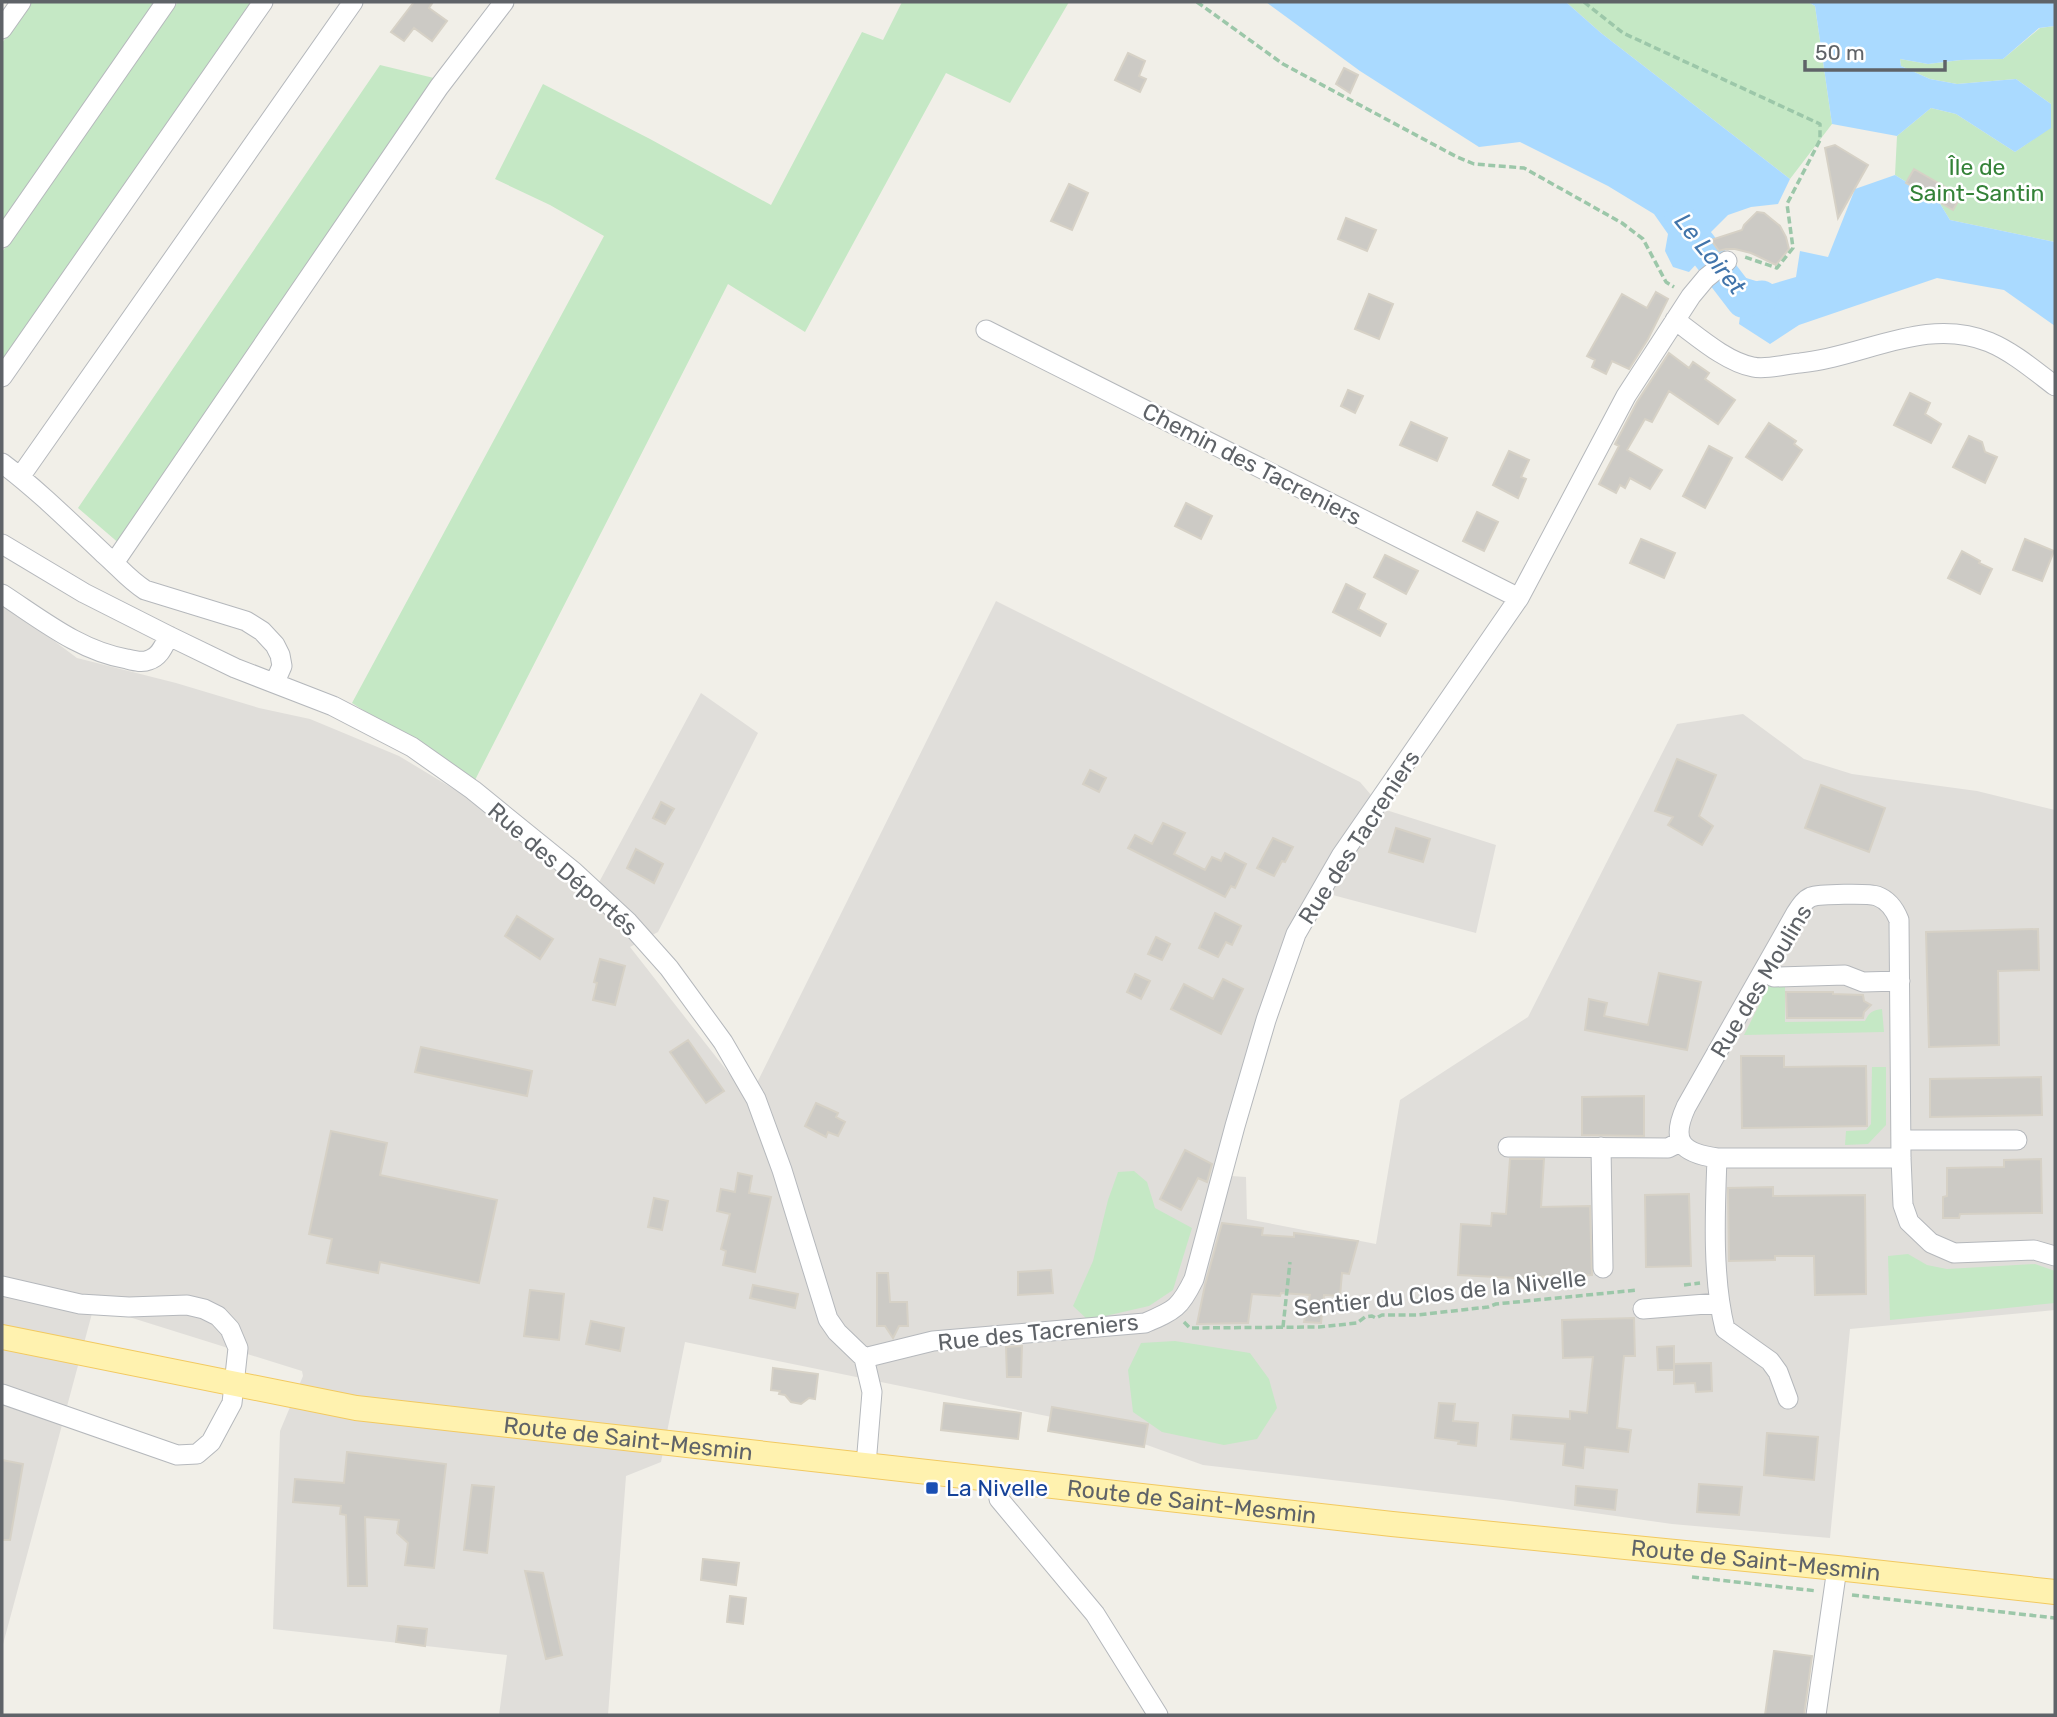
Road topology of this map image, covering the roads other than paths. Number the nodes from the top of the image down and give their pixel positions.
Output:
1 (21, 2) edge
2 (166, 2) edge
3 (263, 2) edge
4 (354, 2) edge
5 (504, 2) edge
6 (2, 29) edge
7 (2, 237) edge
8 (1727, 261) road end
9 (1675, 320) junction
10 (986, 330) dead end
11 (2, 377) edge
12 (2055, 386) edge
13 (2, 463) edge
14 (20, 477) junction
15 (2, 544) edge
16 (114, 563) junction
17 (2, 594) edge
18 (1519, 598) junction
19 (169, 636) junction
20 (275, 682) junction
21 (1763, 972) junction
22 (1900, 981) junction
23 (2017, 1140) dead end
24 (1680, 1142) junction
25 (1508, 1147) dead end
26 (1601, 1147) junction
27 (1901, 1149) junction
28 (1717, 1158) junction
29 (2055, 1256) edge
30 (1603, 1268) dead end
31 (2, 1286) edge
32 (1718, 1303) junction
33 (1643, 1309) dead end
34 (2, 1337) edge
35 (864, 1358) junction
36 (234, 1385) junction
37 (2, 1394) edge
38 (1788, 1399) dead end
39 (866, 1465) junction
40 (997, 1480) junction
41 (1837, 1567) junction
42 (2055, 1592) edge
43 (1158, 1715) edge
44 (1816, 1715) edge

1 - 6 street
2 - 7 street
3 - 11 street
4 - 14 street
5 - 16 street
8 - 9 street, Rue des Tacreniers
9 - 12 street
9 - 18 street, Rue des Tacreniers
10 - 18 street, Chemin des Tacreniers
13 - 14 street
14 - 16 street
15 - 19 street, Rue des Déportés
16 - 20 street
17 - 19 street
18 - 35 street, Rue des Tacreniers
19 - 20 street, Rue des Déportés
20 - 35 street, Rue des Déportés
21 - 22 street
21 - 22 street, Rue des Moulins
21 - 24 street, Rue des Moulins
22 - 27 street, Rue des Moulins
23 - 27 street
24 - 26 street
24 - 28 street
25 - 26 street
26 - 30 street
27 - 28 street
27 - 29 street, Rue des Moulins
28 - 32 street
31 - 36 street
32 - 33 street
32 - 38 street
34 - 36 main road, Route de Saint-Mesmin
35 - 39 street
36 - 37 street
36 - 39 main road, Route de Saint-Mesmin
39 - 40 main road, Route de Saint-Mesmin
40 - 41 main road, Route de Saint-Mesmin
40 - 43 street
41 - 42 main road, Route de Saint-Mesmin
41 - 44 street

